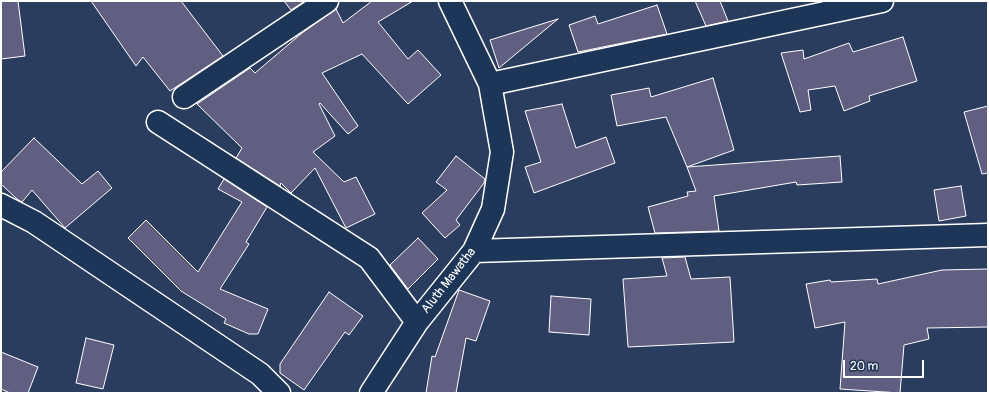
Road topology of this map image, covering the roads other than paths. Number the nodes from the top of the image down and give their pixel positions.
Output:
1 (327, 1) edge
2 (450, 1) edge
3 (882, 1) edge
4 (490, 84) junction
5 (184, 97) dead end
6 (158, 122) dead end
7 (1, 205) edge
8 (988, 235) edge
9 (474, 251) junction
10 (417, 322) junction
11 (279, 393) edge
12 (371, 393) edge

1 - 5 street
2 - 4 street, Aluth Mawatha
3 - 4 street
4 - 9 street, Aluth Mawatha
6 - 10 street
7 - 11 street
8 - 9 street
9 - 10 street, Aluth Mawatha
10 - 12 street, Aluth Mawatha

